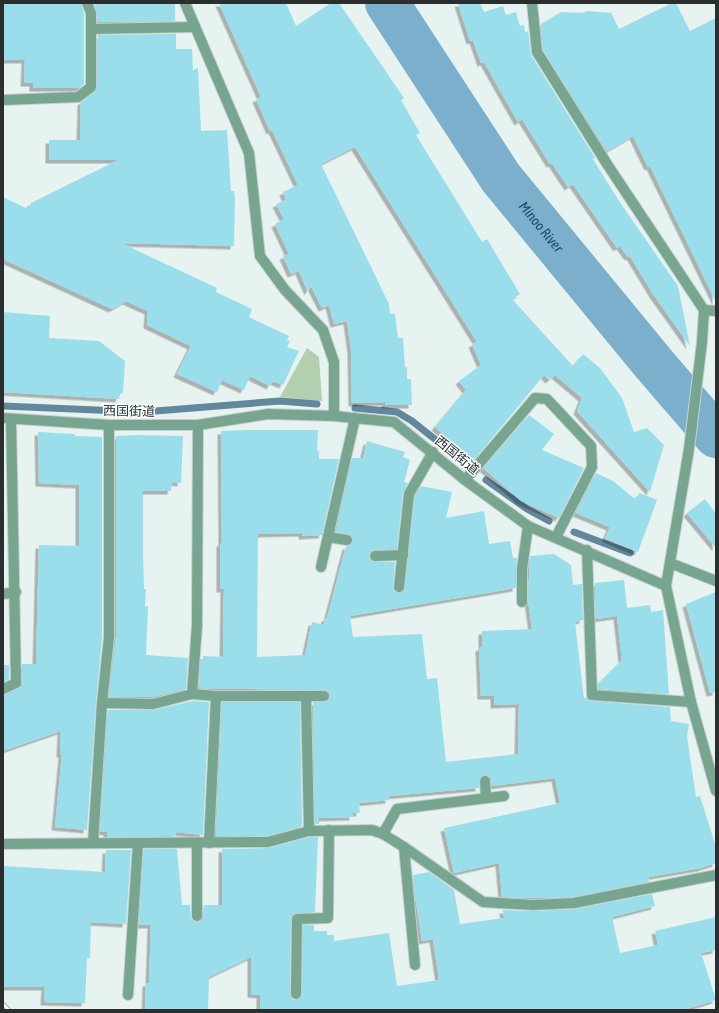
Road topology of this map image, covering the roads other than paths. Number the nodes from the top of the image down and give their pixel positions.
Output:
1 (88, 3) edge
2 (185, 3) edge
3 (532, 3) edge
4 (195, 27) junction
5 (91, 29) junction
6 (3, 100) edge
7 (704, 310) junction
8 (716, 311) edge
9 (334, 416) junction
10 (7, 418) edge
11 (356, 418) junction
12 (109, 425) junction
13 (198, 425) junction
14 (433, 452) junction
15 (465, 480) junction
16 (528, 526) junction
17 (328, 537) junction
18 (556, 537) junction
19 (347, 540) dead end
20 (587, 550) junction
21 (403, 555) junction
22 (375, 556) dead end
23 (670, 563) junction
24 (321, 566) dead end
25 (716, 581) edge
26 (666, 586) junction
27 (399, 587) dead end
28 (16, 592) junction
29 (3, 594) edge
30 (522, 602) dead end
31 (3, 689) edge
32 (192, 694) junction
33 (216, 696) junction
34 (306, 696) junction
35 (324, 696) dead end
36 (102, 702) junction
37 (691, 702) junction
38 (485, 781) dead end
39 (716, 791) edge
40 (504, 796) dead end
41 (486, 798) junction
42 (329, 830) junction
43 (309, 831) junction
44 (383, 834) junction
45 (93, 843) junction
46 (138, 843) junction
47 (197, 843) junction
48 (209, 843) junction
49 (3, 844) edge
50 (404, 847) junction
51 (716, 875) edge
52 (197, 916) dead end
53 (415, 965) dead end
54 (296, 994) dead end
55 (128, 995) dead end

1 - 5 street
2 - 4 street
3 - 7 street
4 - 5 street
4 - 9 street
5 - 6 street
7 - 8 street
7 - 23 street
9 - 11 street, 西国街道
9 - 13 street, 西国街道
10 - 12 street, 西国街道
10 - 28 street
11 - 14 street, 西国街道
11 - 17 street
12 - 13 street, 西国街道
12 - 36 street
13 - 32 street
14 - 15 street, 西国街道
14 - 21 street
15 - 16 street, 西国街道
15 - 18 street
16 - 18 street, 西国街道
16 - 30 street
17 - 19 street
17 - 24 street
18 - 20 street, 西国街道
20 - 26 street, 西国街道
20 - 37 street
21 - 22 street
21 - 27 street
23 - 25 street
23 - 26 street
26 - 37 street
28 - 29 street
28 - 31 street
32 - 33 street
32 - 36 street
33 - 34 street
33 - 48 street
34 - 35 street
34 - 43 street
36 - 45 street
37 - 39 street
38 - 41 street
40 - 41 street
41 - 44 street
42 - 43 street
42 - 44 street
42 - 54 street
43 - 48 street
44 - 50 street
45 - 46 street
45 - 49 street
46 - 47 street
46 - 55 street
47 - 48 street
47 - 52 street
50 - 51 street
50 - 53 street

